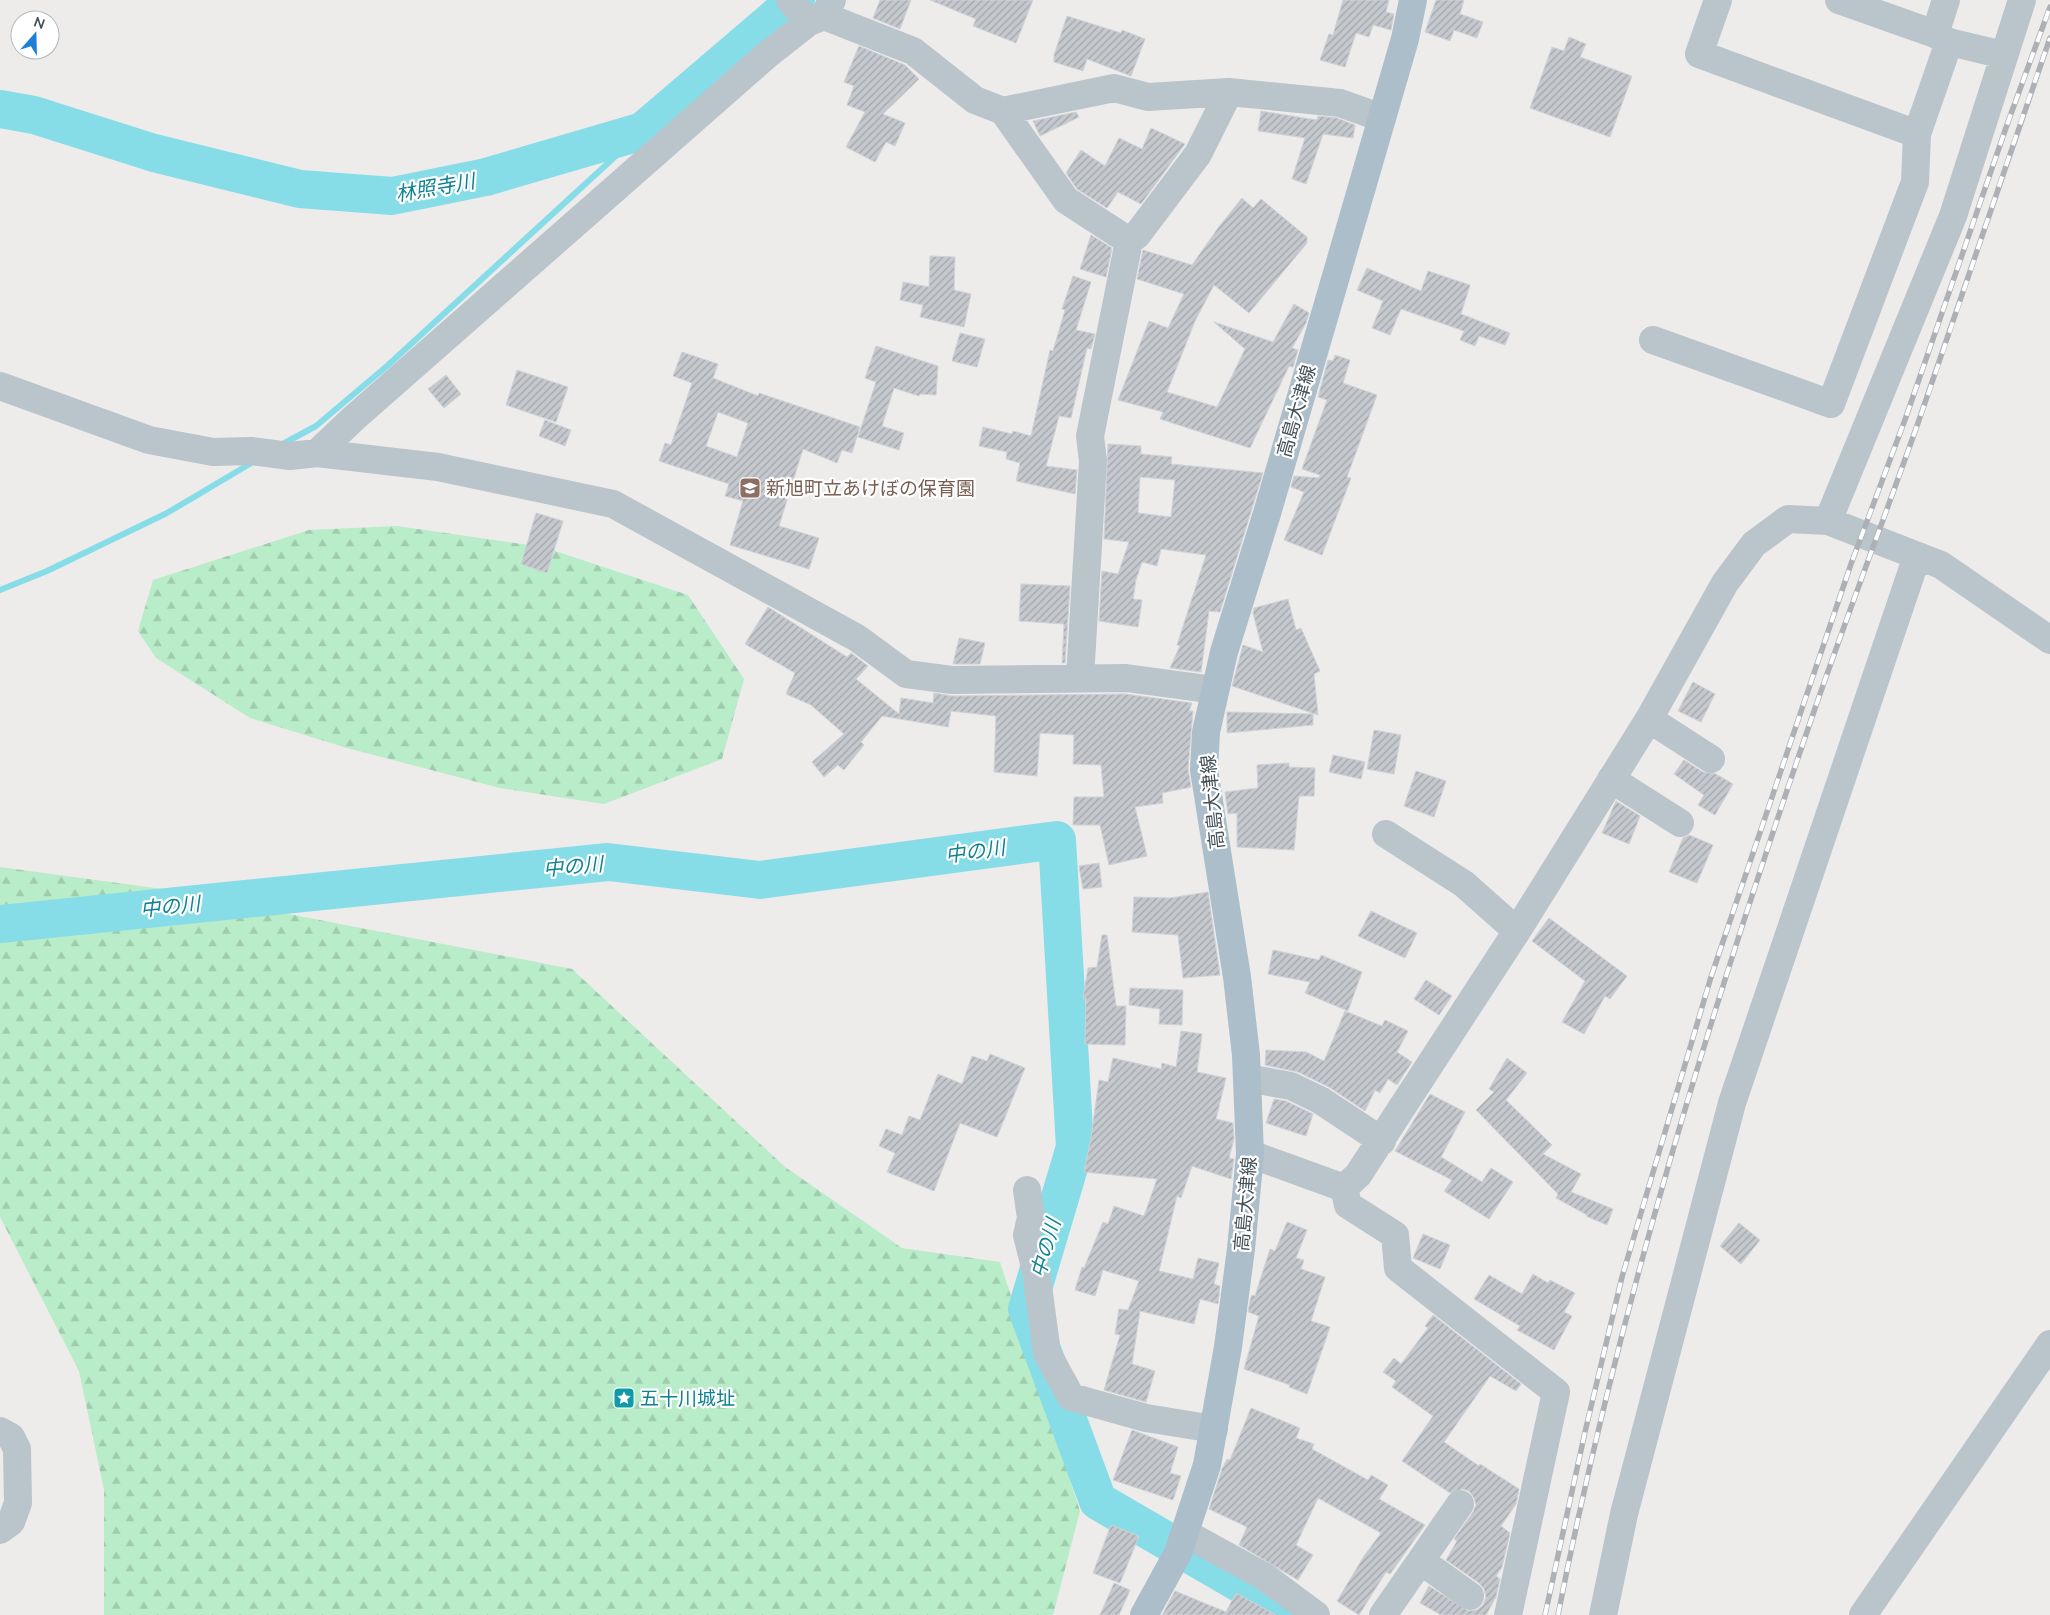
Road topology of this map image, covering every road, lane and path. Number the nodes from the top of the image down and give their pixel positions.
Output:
1 (790, 0) edge
2 (1413, 0) edge
3 (1718, 0) edge
4 (1839, 0) edge
5 (1946, 0) edge
6 (2022, 0) edge
7 (821, 12) edge
8 (1942, 38) junction
9 (2004, 55) junction
10 (1229, 92) junction
11 (1003, 111) junction
12 (1382, 118) junction
13 (1917, 134) junction
14 (1129, 241) junction
15 (1654, 340) dead end
16 (0, 386) edge
17 (317, 453) junction
18 (1828, 521) junction
19 (1917, 556) junction
20 (2050, 640) edge
21 (1080, 678) junction
22 (1215, 690) junction
23 (1649, 719) junction
24 (1711, 759) dead end
25 (1612, 778) junction
26 (1680, 822) dead end
27 (1386, 834) dead end
28 (1517, 931) junction
29 (1247, 1078) junction
30 (1382, 1140) junction
31 (1250, 1154) junction
32 (1344, 1188) junction
33 (1027, 1190) dead end
34 (2050, 1344) edge
35 (1214, 1429) junction
36 (0, 1430) edge
37 (1460, 1504) dead end
38 (0, 1530) edge
39 (1182, 1542) junction
40 (1420, 1561) junction
41 (1470, 1596) dead end
42 (1144, 1615) edge
43 (1316, 1615) edge
44 (1383, 1615) edge
45 (1508, 1615) edge
46 (1603, 1615) edge
47 (1863, 1615) edge

1 - 7 street
2 - 12 main road, 高島大津線
3 - 13 street
4 - 8 street
5 - 8 street
6 - 9 street
7 - 11 street
7 - 17 street
8 - 9 street
8 - 13 street
9 - 18 street
10 - 11 street
10 - 12 street
10 - 14 street
11 - 14 street
12 - 22 main road, 高島大津線
13 - 15 street
14 - 21 street
16 - 17 street
17 - 21 street
18 - 19 street
18 - 23 street
19 - 20 street
19 - 46 street
21 - 22 street
22 - 29 main road, 高島大津線
23 - 24 street
23 - 25 street
25 - 26 street
25 - 28 street
27 - 28 street
28 - 30 street
29 - 30 street
29 - 31 main road, 高島大津線
30 - 32 street
31 - 32 street
31 - 35 main road, 高島大津線
32 - 45 street
33 - 35 street
34 - 47 street
35 - 39 main road, 高島大津線
36 - 38 street
37 - 40 street
39 - 42 main road, 高島大津線
39 - 43 street
40 - 41 street
40 - 44 street

